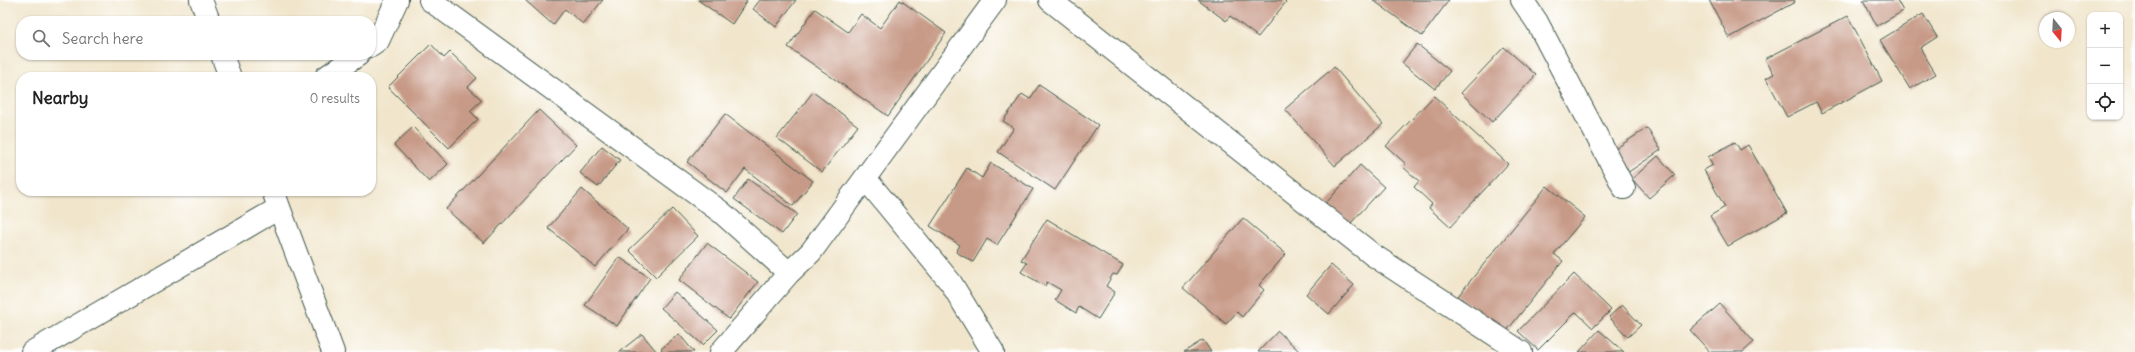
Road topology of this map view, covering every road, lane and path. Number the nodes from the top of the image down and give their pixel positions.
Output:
1 (201, 0) edge
2 (397, 0) edge
3 (430, 0) edge
4 (995, 0) edge
5 (1050, 0) edge
6 (1523, 1) edge
7 (207, 16) edge
8 (376, 42) edge
9 (224, 60) edge
10 (351, 60) edge
11 (228, 72) edge
12 (333, 72) edge
13 (865, 178) junction
14 (1624, 188) dead end
15 (276, 199) edge
16 (789, 273) junction
17 (32, 352) edge
18 (333, 352) edge
19 (721, 352) edge
20 (993, 352) edge
21 (1521, 352) edge

1 - 7 street
2 - 8 street
3 - 16 street
4 - 13 street
5 - 21 street
6 - 14 street
9 - 11 street
10 - 12 street
13 - 16 street
13 - 20 street
15 - 17 street
15 - 18 street
16 - 19 street

